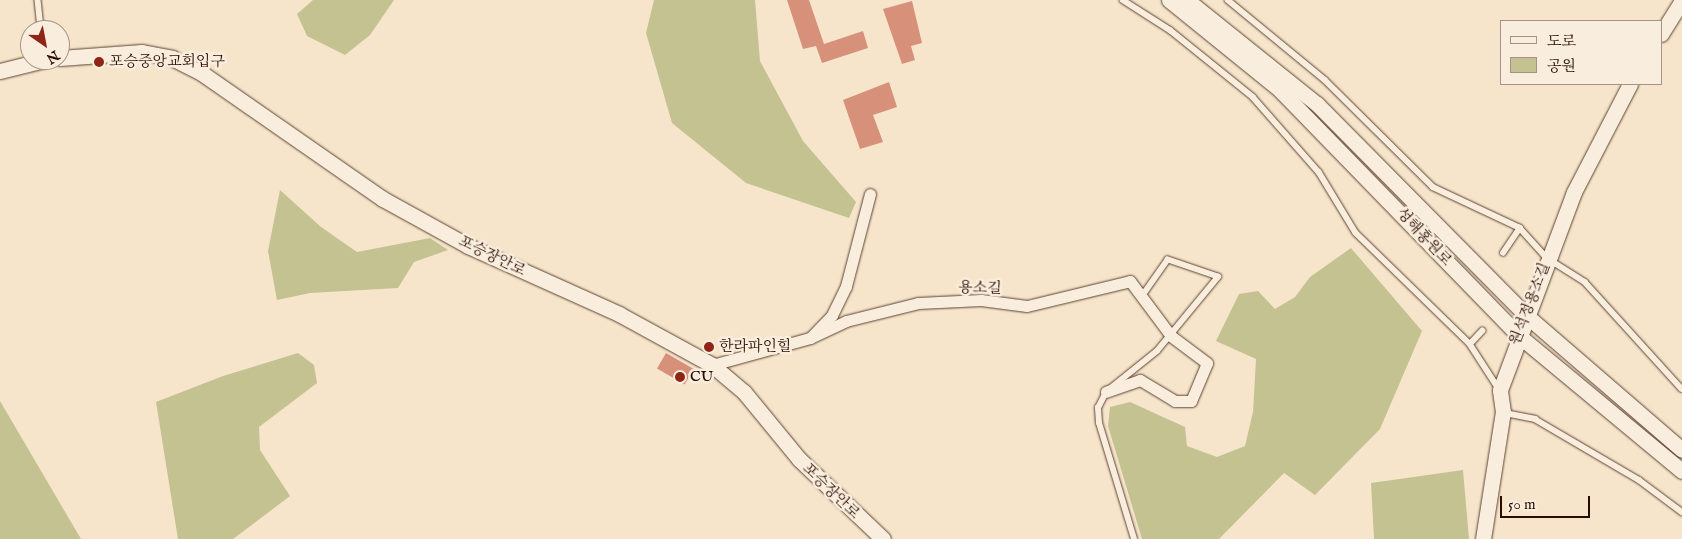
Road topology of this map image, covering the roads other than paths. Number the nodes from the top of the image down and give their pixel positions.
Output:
1 (38, 0) edge
2 (1123, 0) edge
3 (1169, 0) edge
4 (1187, 0) edge
5 (1228, 0) edge
6 (1682, 0) edge
7 (40, 20) edge
8 (1662, 32) edge
9 (70, 57) edge
10 (20, 66) edge
11 (0, 71) edge
12 (1629, 85) edge
13 (870, 194) dead end
14 (1520, 228) junction
15 (1504, 253) dead end
16 (1548, 258) junction
17 (1142, 297) junction
18 (1528, 317) junction
19 (1482, 331) dead end
20 (1171, 336) junction
21 (1518, 336) junction
22 (810, 338) junction
23 (1470, 344) junction
24 (712, 366) junction
25 (1682, 389) edge
26 (1500, 390) junction
27 (1106, 392) junction
28 (1503, 412) junction
29 (1682, 450) edge
30 (1682, 471) edge
31 (1682, 512) edge
32 (883, 539) edge
33 (1134, 539) edge
34 (1483, 539) edge

1 - 7 lane
2 - 23 lane
3 - 21 street, 성해홍원로
4 - 18 street, 성해홍원로
5 - 14 lane
6 - 8 street
9 - 24 street, 포승장안로
10 - 11 street
12 - 16 street, 원석정용소길
13 - 22 street
14 - 15 lane
14 - 16 lane
16 - 18 street, 원석정용소길
16 - 25 lane
17 - 20 street, 용소길
17 - 20 lane
17 - 22 street, 용소길
18 - 21 street, 원석정용소길
18 - 29 street, 성해홍원로
19 - 23 lane
20 - 27 lane
20 - 27 street, 용소길
21 - 26 street, 원석정용소길
21 - 30 street, 성해홍원로
22 - 24 street, 용소길
23 - 26 lane
24 - 32 street, 포승장안로
26 - 28 street, 원석정용소길
27 - 33 lane
28 - 31 lane
28 - 34 street, 원석정용소길

